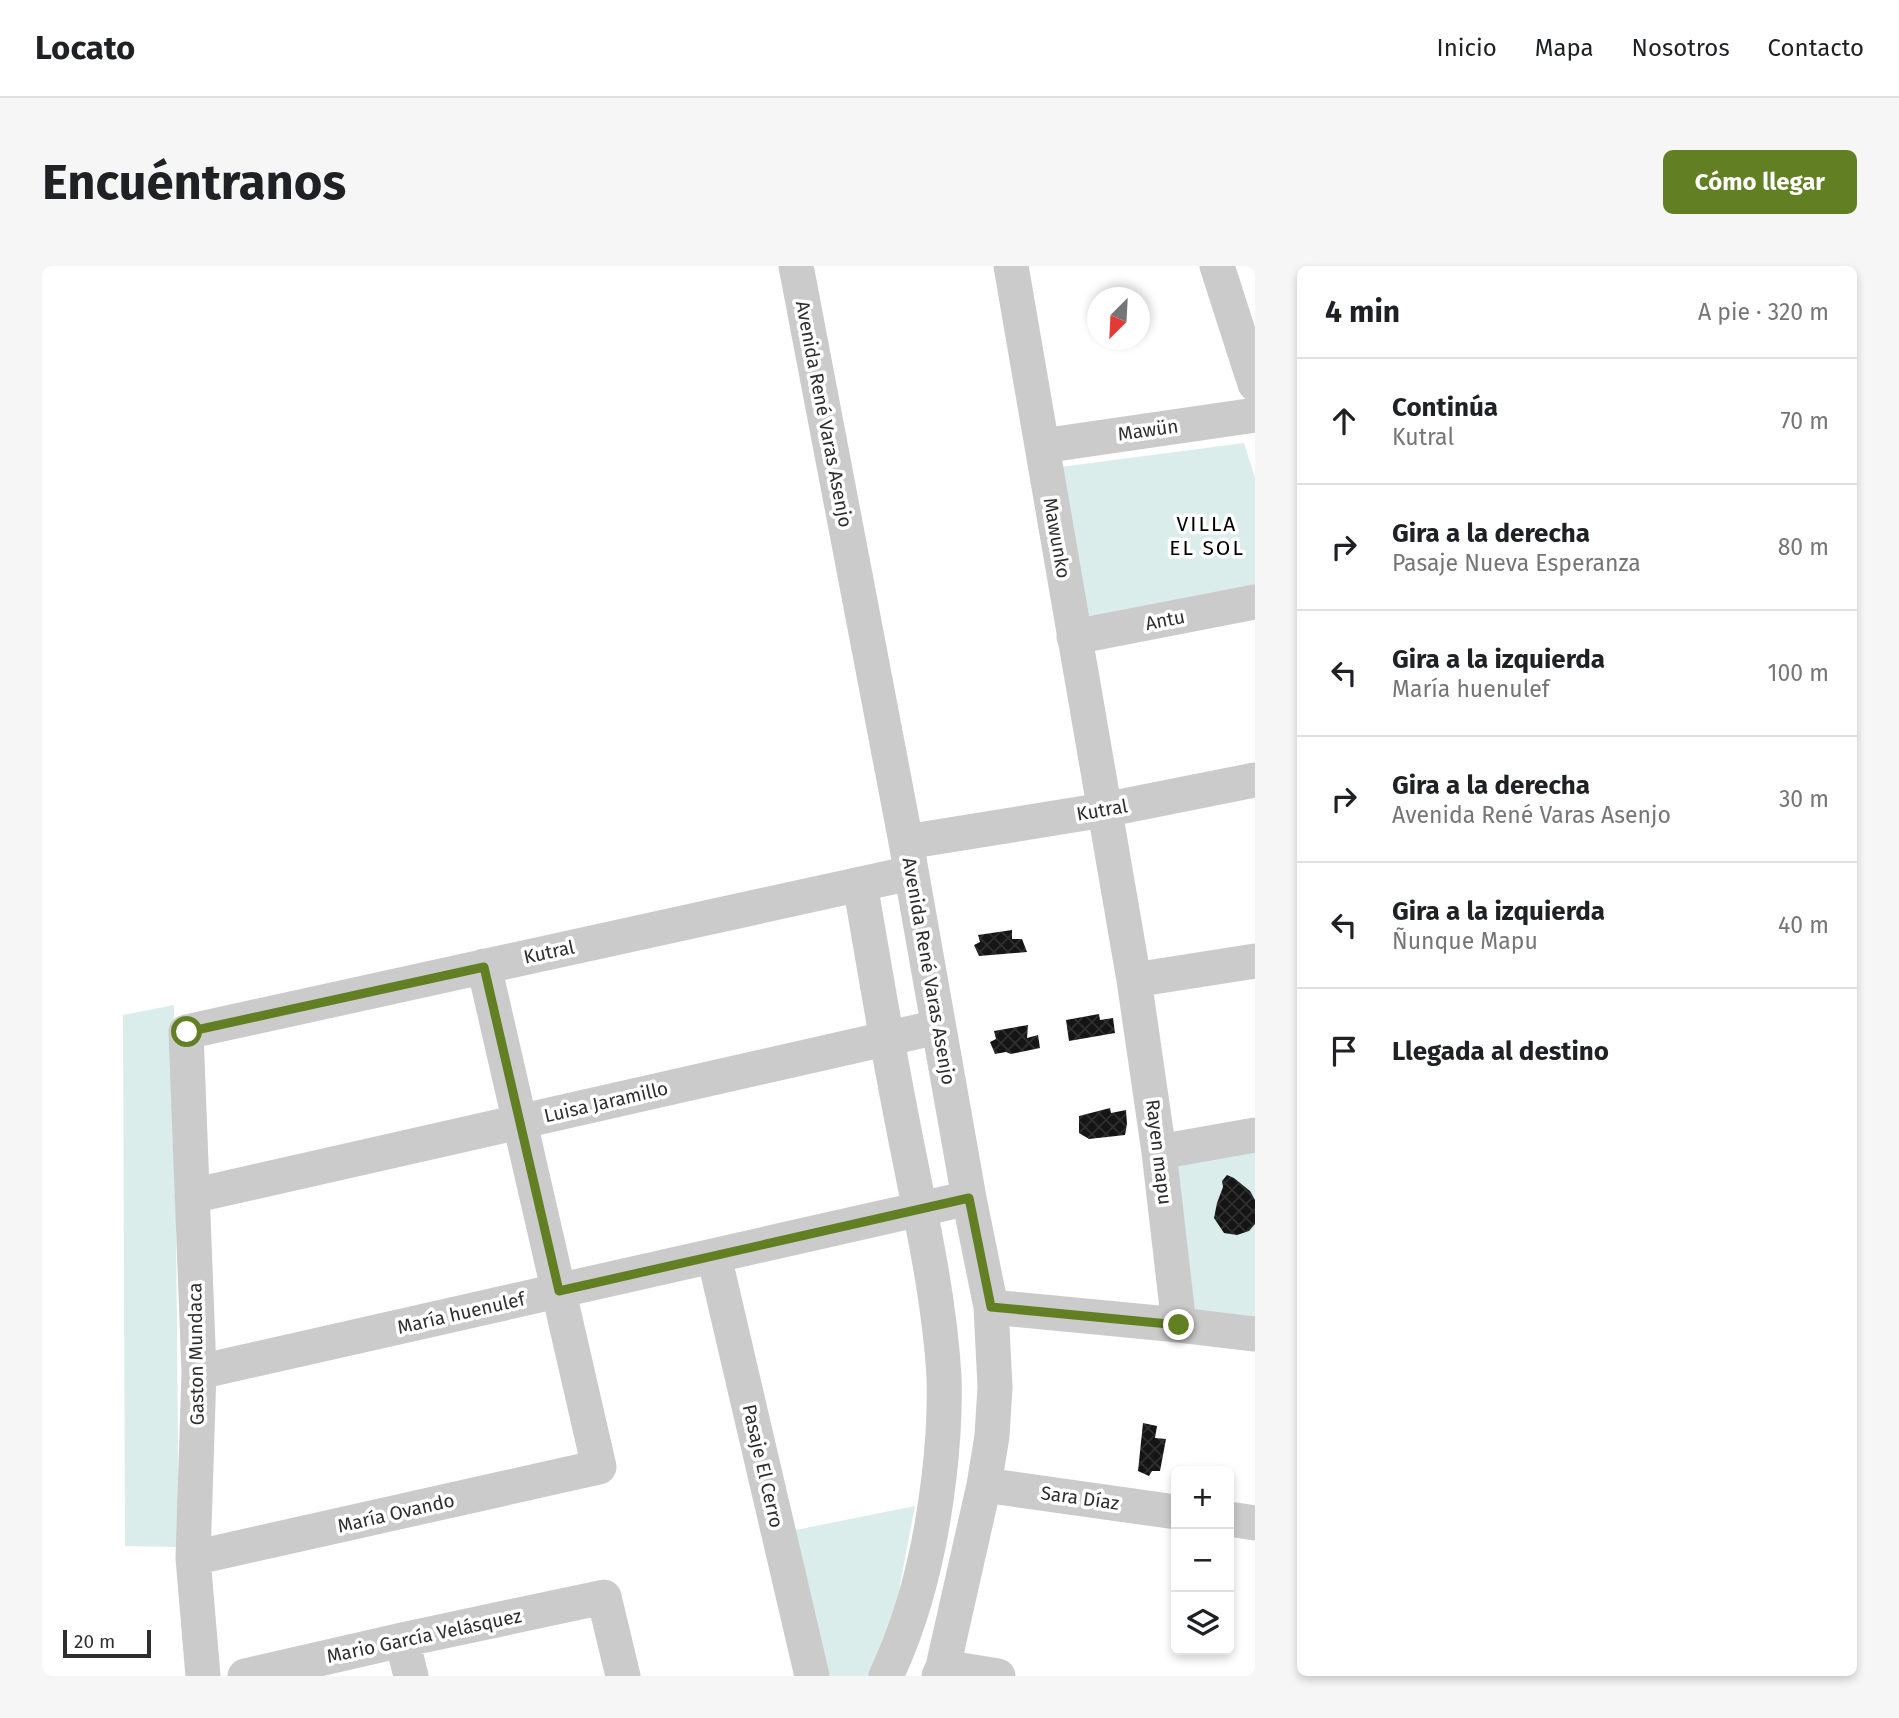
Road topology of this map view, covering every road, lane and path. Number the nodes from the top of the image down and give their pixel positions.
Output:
1 (796, 266) edge
2 (1011, 266) edge
3 (1217, 266) edge
4 (1255, 384) edge
5 (1255, 415) edge
6 (1042, 446) junction
7 (1255, 603) edge
8 (1074, 637) junction
9 (1255, 780) edge
10 (1104, 810) junction
11 (909, 857) junction
12 (860, 884) junction
13 (1255, 961) edge
14 (484, 967) junction
15 (1134, 980) junction
16 (938, 1027) junction
17 (187, 1032) joint
18 (886, 1039) junction
19 (520, 1122) junction
20 (1255, 1135) edge
21 (1159, 1152) junction
22 (192, 1196) junction
23 (969, 1198) junction
24 (919, 1209) junction
25 (714, 1256) junction
26 (559, 1291) junction
27 (991, 1307) junction
28 (1179, 1325) junction
29 (1255, 1334) edge
30 (199, 1372) junction
31 (984, 1485) junction
32 (1171, 1511) edge
33 (1234, 1521) edge
34 (1255, 1523) edge
35 (193, 1558) junction
36 (402, 1640) junction
37 (942, 1673) edge
38 (204, 1676) edge
39 (245, 1676) edge
40 (411, 1676) edge
41 (623, 1676) edge
42 (812, 1676) edge
43 (886, 1676) edge
44 (998, 1676) edge

1 - 11 street, Avenida René Varas Asenjo
2 - 6 street, Mawunko
3 - 4 street
5 - 6 street, Mawün
6 - 8 street, Mawunko
7 - 8 street, Antu
8 - 10 street, Mawunko
9 - 10 street, Kutral
10 - 11 street, Kutral
10 - 15 street, Rayen mapu
11 - 12 street, Kutral
11 - 16 street, Avenida René Varas Asenjo
12 - 14 street, Kutral
12 - 18 street
13 - 15 street
14 - 17 street, Kutral
14 - 19 street
15 - 21 street, Rayen mapu
16 - 18 street, Luisa Jaramillo
16 - 23 street, Avenida René Varas Asenjo
17 - 22 street, Gaston Mundaca
18 - 19 street, Luisa Jaramillo
18 - 24 street
19 - 22 street, Luisa Jaramillo
19 - 26 street
20 - 21 street
21 - 28 street, Rayen mapu
22 - 30 street, Gaston Mundaca
23 - 24 street, María huenulef
23 - 27 street, Avenida René Varas Asenjo
24 - 25 street, María huenulef
24 - 43 street
25 - 26 street, María huenulef
25 - 42 street, Pasaje El Cerro
26 - 30 street, María huenulef
26 - 35 street, María Ovando
27 - 28 street
27 - 31 street, Avenida René Varas Asenjo
28 - 29 street
30 - 35 street, Gaston Mundaca
31 - 32 street, Sara Díaz
31 - 37 street, Avenida René Varas Asenjo
33 - 34 street
35 - 38 street, Gaston Mundaca
36 - 39 street, Mario García Velásquez
36 - 40 street
36 - 41 street, Mario García Velásquez
37 - 44 street

